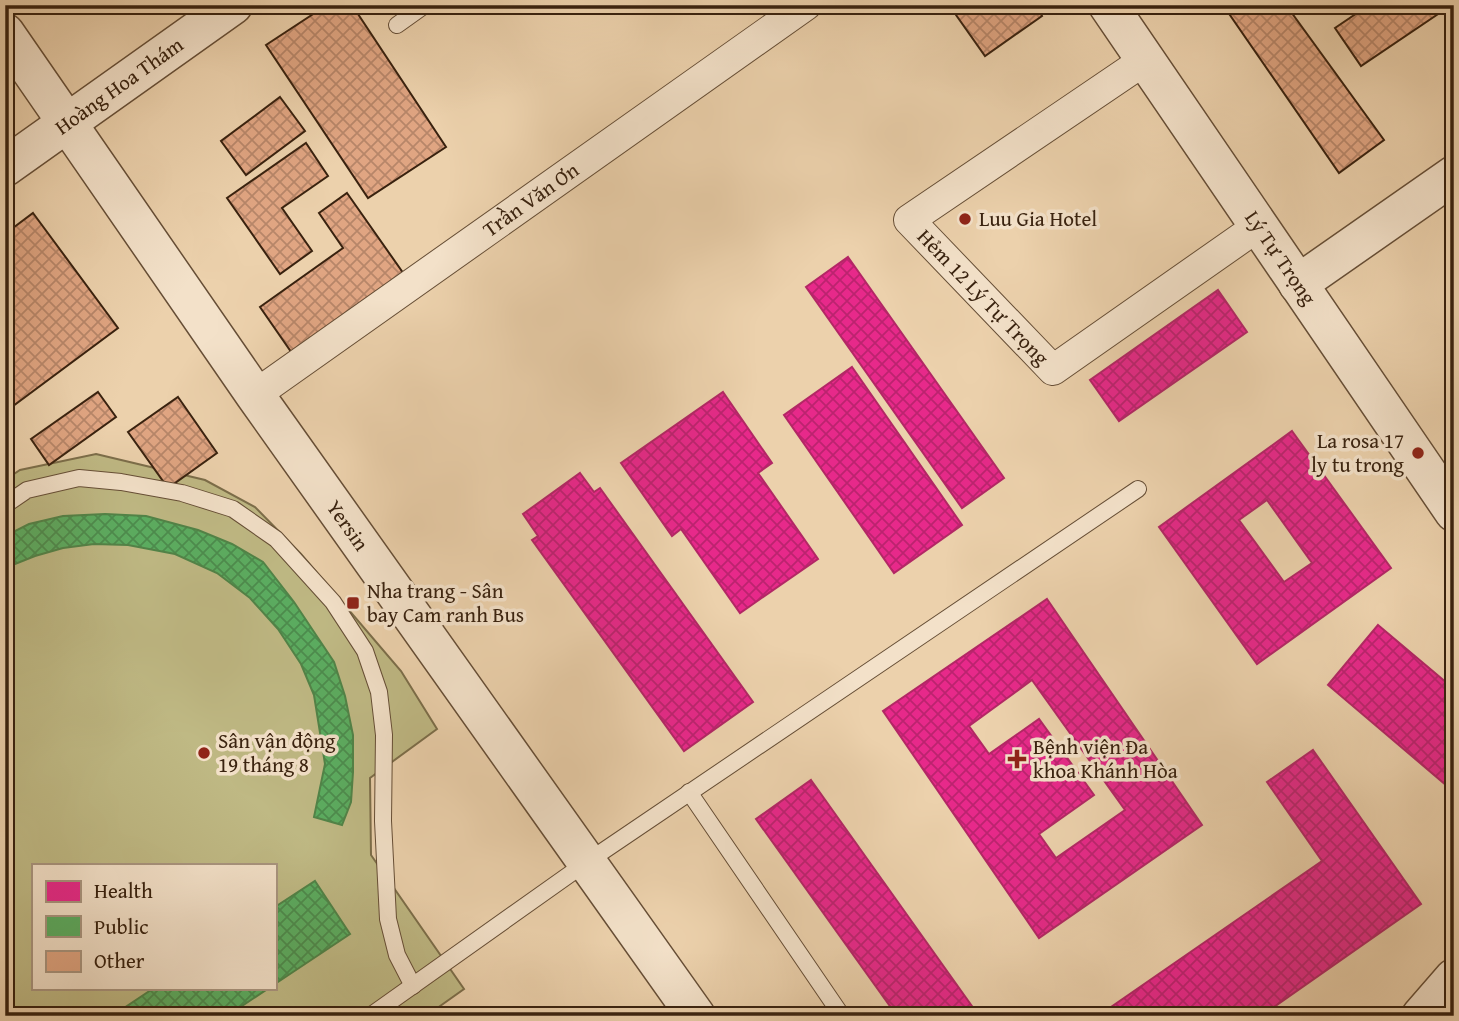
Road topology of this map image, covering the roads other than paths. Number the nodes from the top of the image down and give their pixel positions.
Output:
1 (233, 5) edge
2 (425, 5) edge
3 (806, 5) edge
4 (1108, 5) edge
5 (397, 25) dead end
6 (5, 33) edge
7 (1145, 60) junction
8 (68, 122) junction
9 (5, 167) edge
10 (1454, 175) edge
11 (1257, 226) junction
12 (1298, 284) junction
13 (255, 395) junction
14 (1138, 489) dead end
15 (5, 505) edge
16 (1454, 512) edge
17 (690, 792) junction
18 (587, 862) junction
19 (1454, 978) edge
20 (413, 986) junction
21 (370, 1016) edge
22 (696, 1016) edge
23 (842, 1016) edge
24 (1421, 1016) edge

1 - 8 street, Hoàng Hoa Thám
2 - 5 lane
3 - 13 street, Trần Văn Ơn
4 - 7 street, Lý Tự Trọng
6 - 8 street, Yersin
7 - 11 street, Lý Tự Trọng
7 - 11 street, Hẻm 12 Lý Tự Trọng
8 - 9 street, Hoàng Hoa Thám
8 - 13 street, Yersin
10 - 12 street
11 - 12 street, Lý Tự Trọng
12 - 16 street, Lý Tự Trọng
13 - 18 street, Yersin
14 - 17 lane
15 - 20 lane
17 - 18 lane
17 - 23 lane
18 - 20 lane
18 - 22 street, Yersin
19 - 24 street
20 - 21 lane

